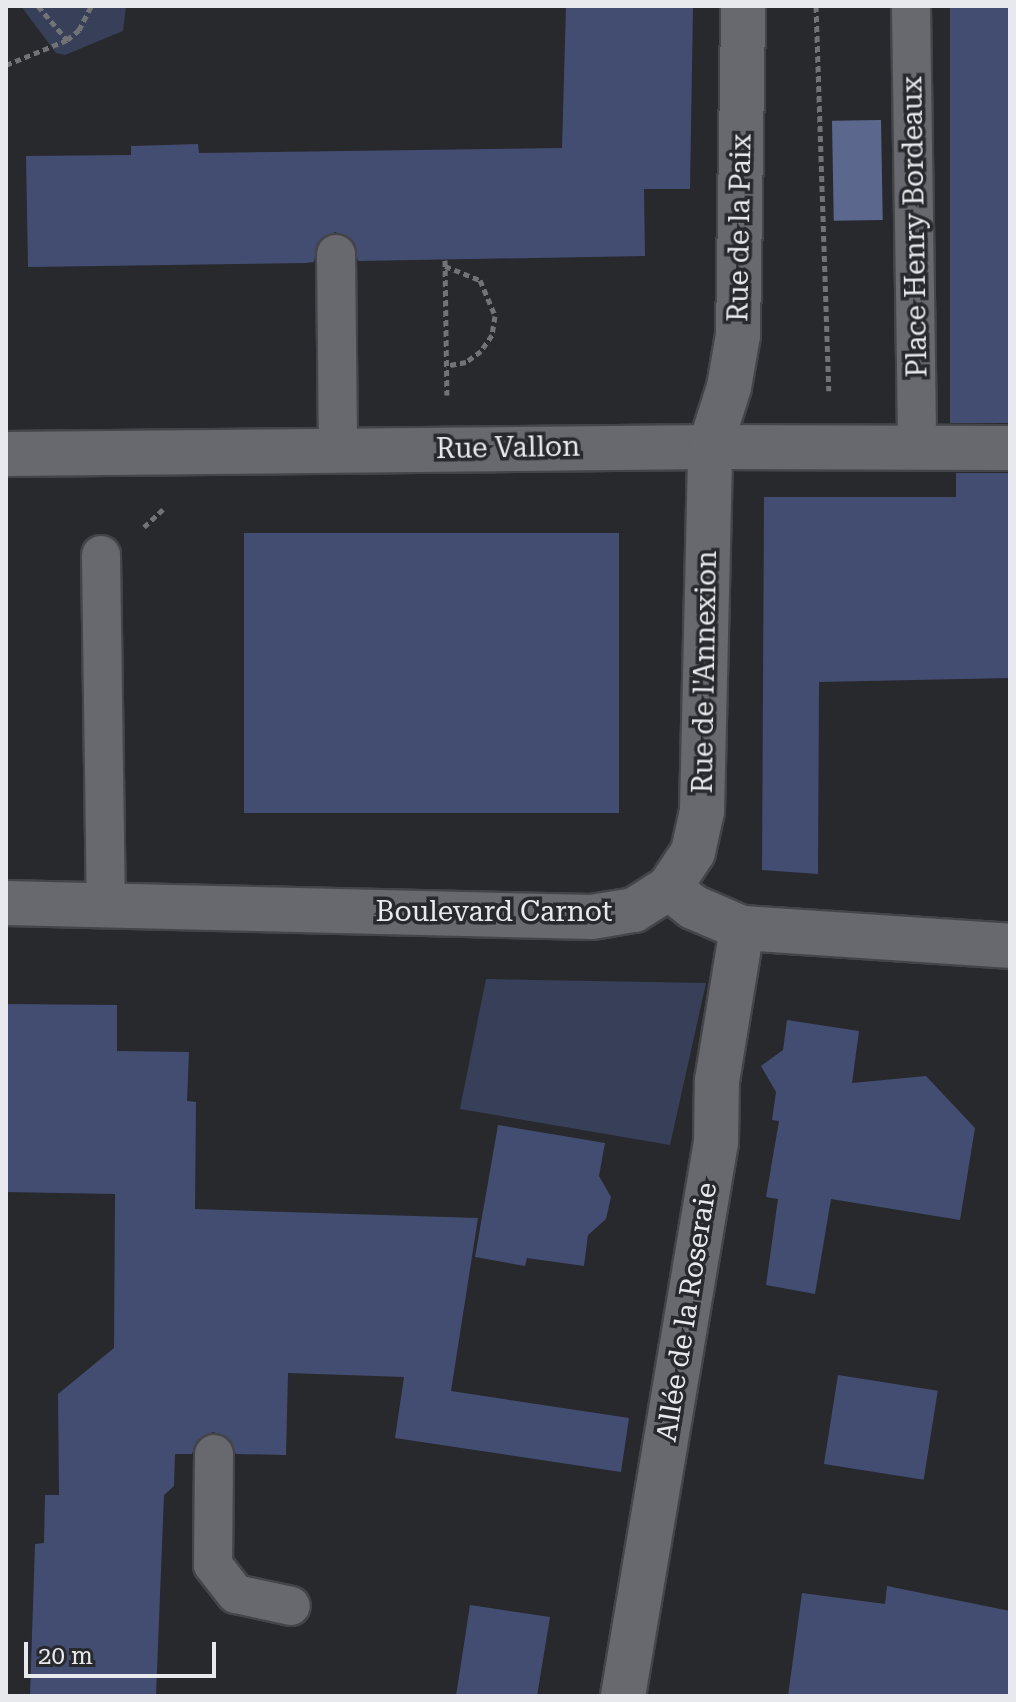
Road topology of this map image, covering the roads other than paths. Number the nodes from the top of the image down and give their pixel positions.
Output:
1 (743, 6) edge
2 (911, 6) edge
3 (336, 254) dead end
4 (710, 447) junction
5 (917, 448) junction
6 (1010, 448) edge
7 (338, 450) junction
8 (6, 454) edge
9 (101, 555) dead end
10 (669, 888) junction
11 (6, 903) edge
12 (106, 906) junction
13 (742, 928) junction
14 (1010, 946) edge
15 (214, 1454) dead end
16 (291, 1606) dead end
17 (623, 1696) edge

1 - 4 street, Rue de la Paix
2 - 5 lane, Place Henry Bordeaux
3 - 7 lane
4 - 5 street, Rue Vallon
4 - 7 street, Rue Vallon
4 - 10 street, Rue de l'Annexion
5 - 6 street, Rue Vallon
7 - 8 street, Rue Vallon
9 - 12 lane
10 - 12 street, Boulevard Carnot
10 - 13 street
11 - 12 street, Boulevard Carnot
13 - 14 street
13 - 17 street, Allée de la Roseraie
15 - 16 lane

